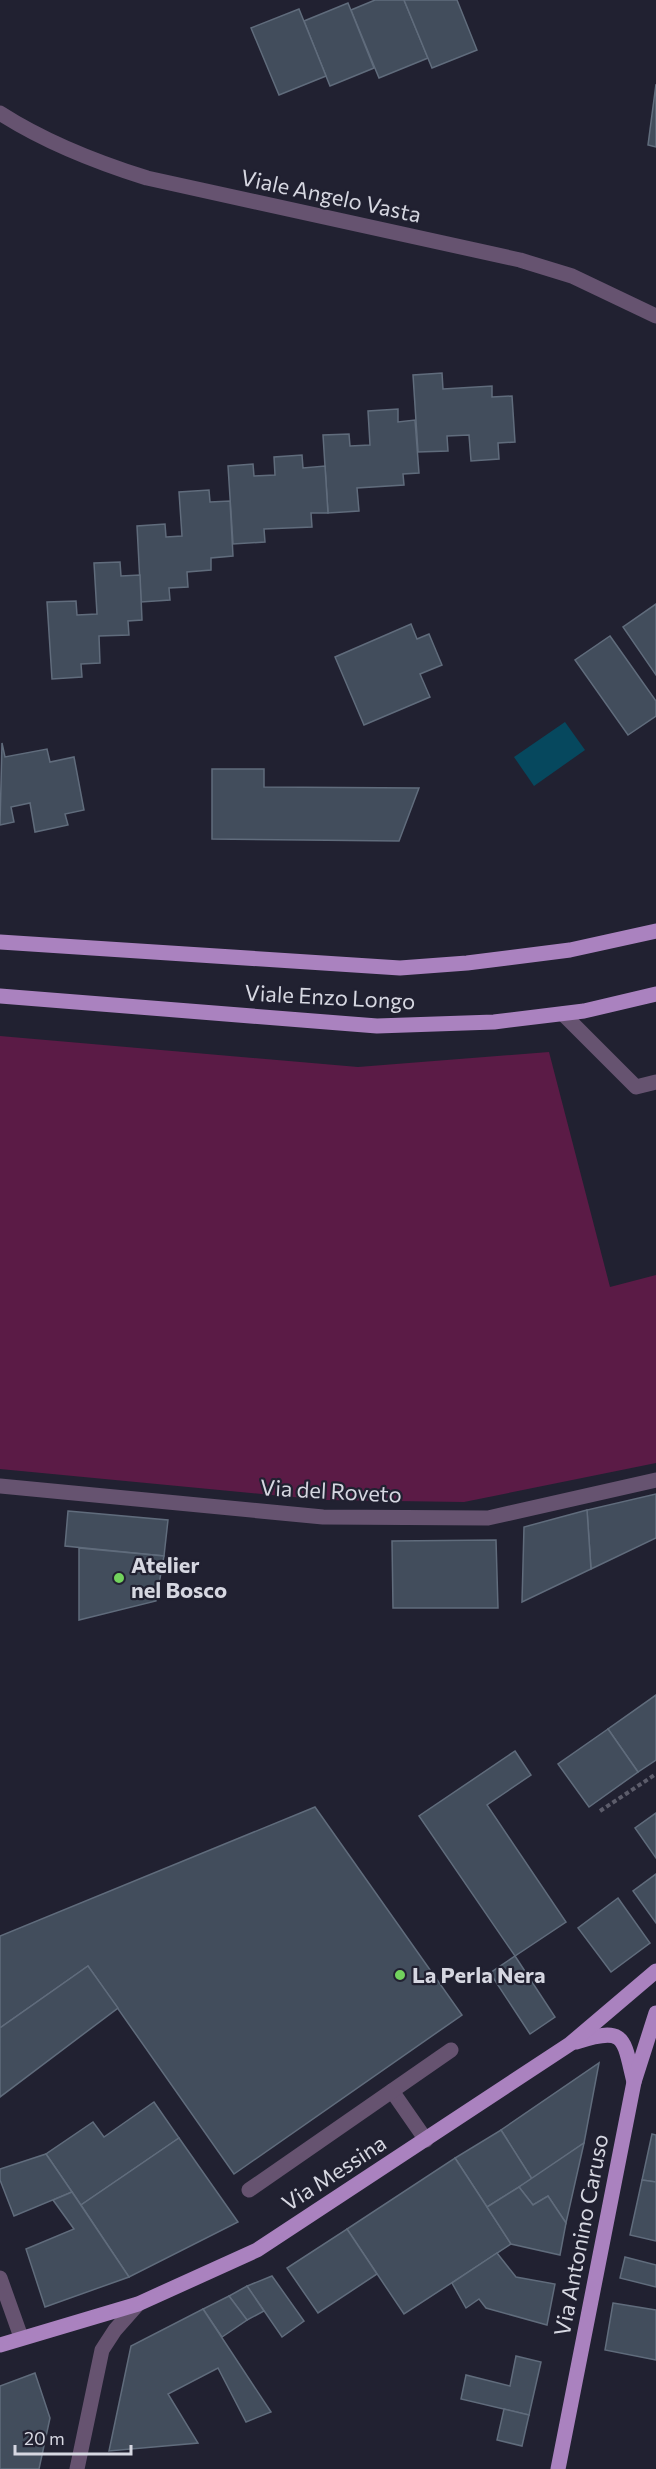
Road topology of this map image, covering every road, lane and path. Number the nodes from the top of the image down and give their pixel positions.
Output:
1 (0, 113) edge
2 (656, 316) edge
3 (656, 932) edge
4 (0, 942) edge
5 (656, 994) edge
6 (0, 996) edge
7 (563, 1014) junction
8 (656, 1082) edge
9 (656, 1480) edge
10 (0, 1486) edge
11 (656, 1774) edge
12 (600, 1811) dead end
13 (656, 1971) edge
14 (656, 2013) edge
15 (570, 2044) junction
16 (451, 2050) dead end
17 (634, 2082) junction
18 (392, 2091) junction
19 (426, 2140) junction
20 (249, 2190) dead end
21 (0, 2278) edge
22 (138, 2304) junction
23 (21, 2337) junction
24 (0, 2345) edge
25 (77, 2469) edge
26 (558, 2469) edge

1 - 2 street, Viale Angelo Vasta
3 - 4 main road, Viale Enzo Longo
5 - 7 main road, Viale Enzo Longo
6 - 7 main road, Viale Enzo Longo
7 - 8 street
9 - 10 street, Via del Roveto
11 - 12 path
13 - 15 main road, Via Messina
14 - 17 main road, Via Antonino Caruso
15 - 17 main road
15 - 19 main road, Via Messina
16 - 18 street
17 - 26 main road, Via Antonino Caruso
18 - 19 street
18 - 20 street
19 - 22 main road, Via Messina
21 - 23 street
22 - 23 main road, Via Messina
22 - 25 street
23 - 24 main road, Via Messina

